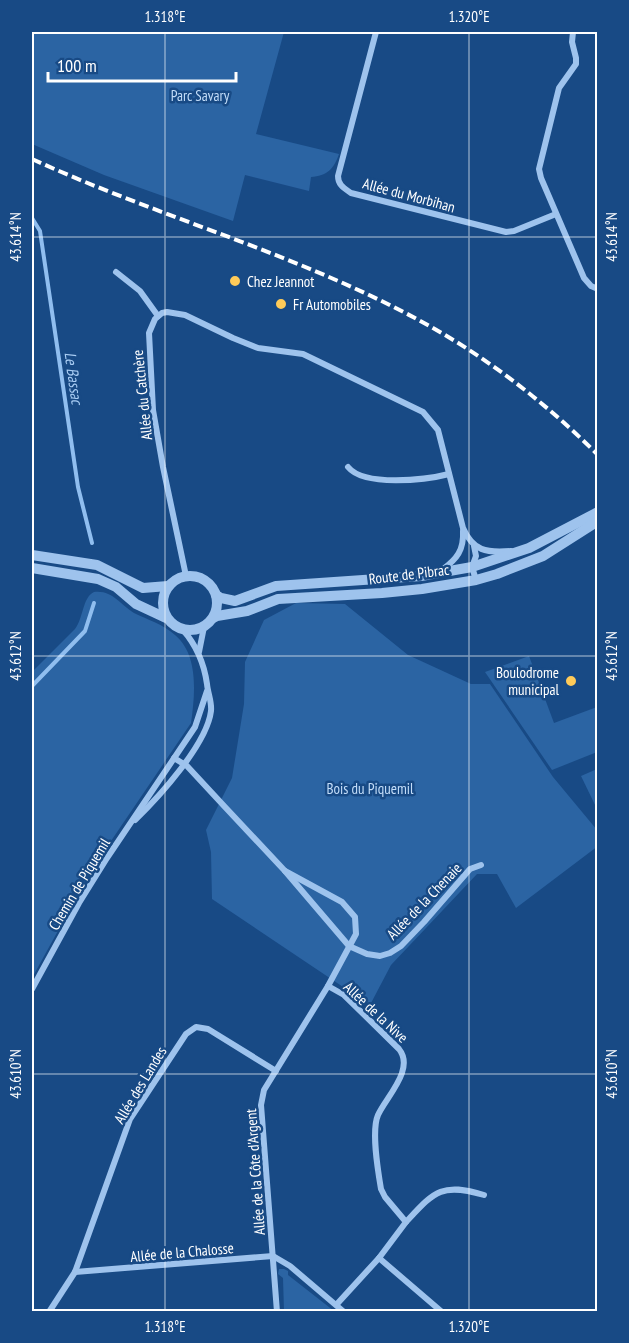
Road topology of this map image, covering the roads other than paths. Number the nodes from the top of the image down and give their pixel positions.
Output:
1 (376, 32) edge
2 (573, 32) edge
3 (556, 214) junction
4 (116, 272) dead end
5 (597, 290) edge
6 (158, 316) junction
7 (348, 467) dead end
8 (449, 474) junction
9 (597, 512) edge
10 (597, 521) edge
11 (463, 528) junction
12 (473, 546) junction
13 (529, 548) junction
14 (32, 555) edge
15 (472, 567) junction
16 (32, 568) edge
17 (434, 574) junction
18 (186, 576) junction
19 (476, 580) junction
20 (168, 586) junction
21 (216, 595) junction
22 (166, 618) junction
23 (213, 618) junction
24 (204, 627) junction
25 (183, 630) junction
26 (199, 652) junction
27 (207, 691) junction
28 (174, 758) junction
29 (184, 764) junction
30 (131, 825) junction
31 (482, 865) dead end
32 (285, 871) junction
33 (349, 946) junction
34 (328, 986) junction
35 (32, 989) edge
36 (276, 1071) junction
37 (484, 1195) dead end
38 (406, 1222) junction
39 (273, 1256) junction
40 (379, 1258) junction
41 (75, 1272) junction
42 (338, 1305) junction
43 (49, 1311) edge
44 (277, 1311) edge
45 (344, 1311) edge
46 (442, 1311) edge

1 - 3 street, Allée du Morbihan
2 - 3 street
3 - 5 street
4 - 6 street
6 - 8 street
6 - 18 street, Allée du Catchère
7 - 8 street
8 - 11 street
9 - 13 street, Route de Pibrac
10 - 19 street, Route de Pibrac
11 - 12 street
11 - 17 street
12 - 13 street
12 - 15 street
13 - 15 street, Route de Pibrac
14 - 20 street
15 - 17 street, Route de Pibrac
15 - 19 street
16 - 22 street
17 - 21 street, Route de Pibrac
18 - 20 street
18 - 21 street
19 - 23 street, Route de Pibrac
20 - 22 street
21 - 23 street
22 - 25 street
23 - 24 street
24 - 25 street
24 - 26 street, Chemin de Piquemil
25 - 26 street, Chemin de Piquemil
26 - 27 street, Chemin de Piquemil
27 - 28 street, Chemin de Piquemil
27 - 29 street, Chemin de Piquemil
28 - 29 street
28 - 30 street, Chemin de Piquemil
29 - 30 street, Chemin de Piquemil
29 - 32 street
30 - 35 street, Chemin de Piquemil
31 - 33 street, Allée de la Chenaie
32 - 33 street
32 - 33 street
33 - 34 street, Allée de la Côte d'Argent
34 - 36 street, Allée de la Côte d'Argent
34 - 38 street, Allée de la Nive
36 - 39 street, Allée de la Côte d'Argent
36 - 41 street, Allée des Landes
37 - 38 street
38 - 40 street
39 - 41 street, Allée de la Chalosse
39 - 42 street
39 - 44 street, Allée de la Côte d'Argent
40 - 42 street
40 - 46 street
41 - 43 street, Allée des Landes
42 - 45 street

